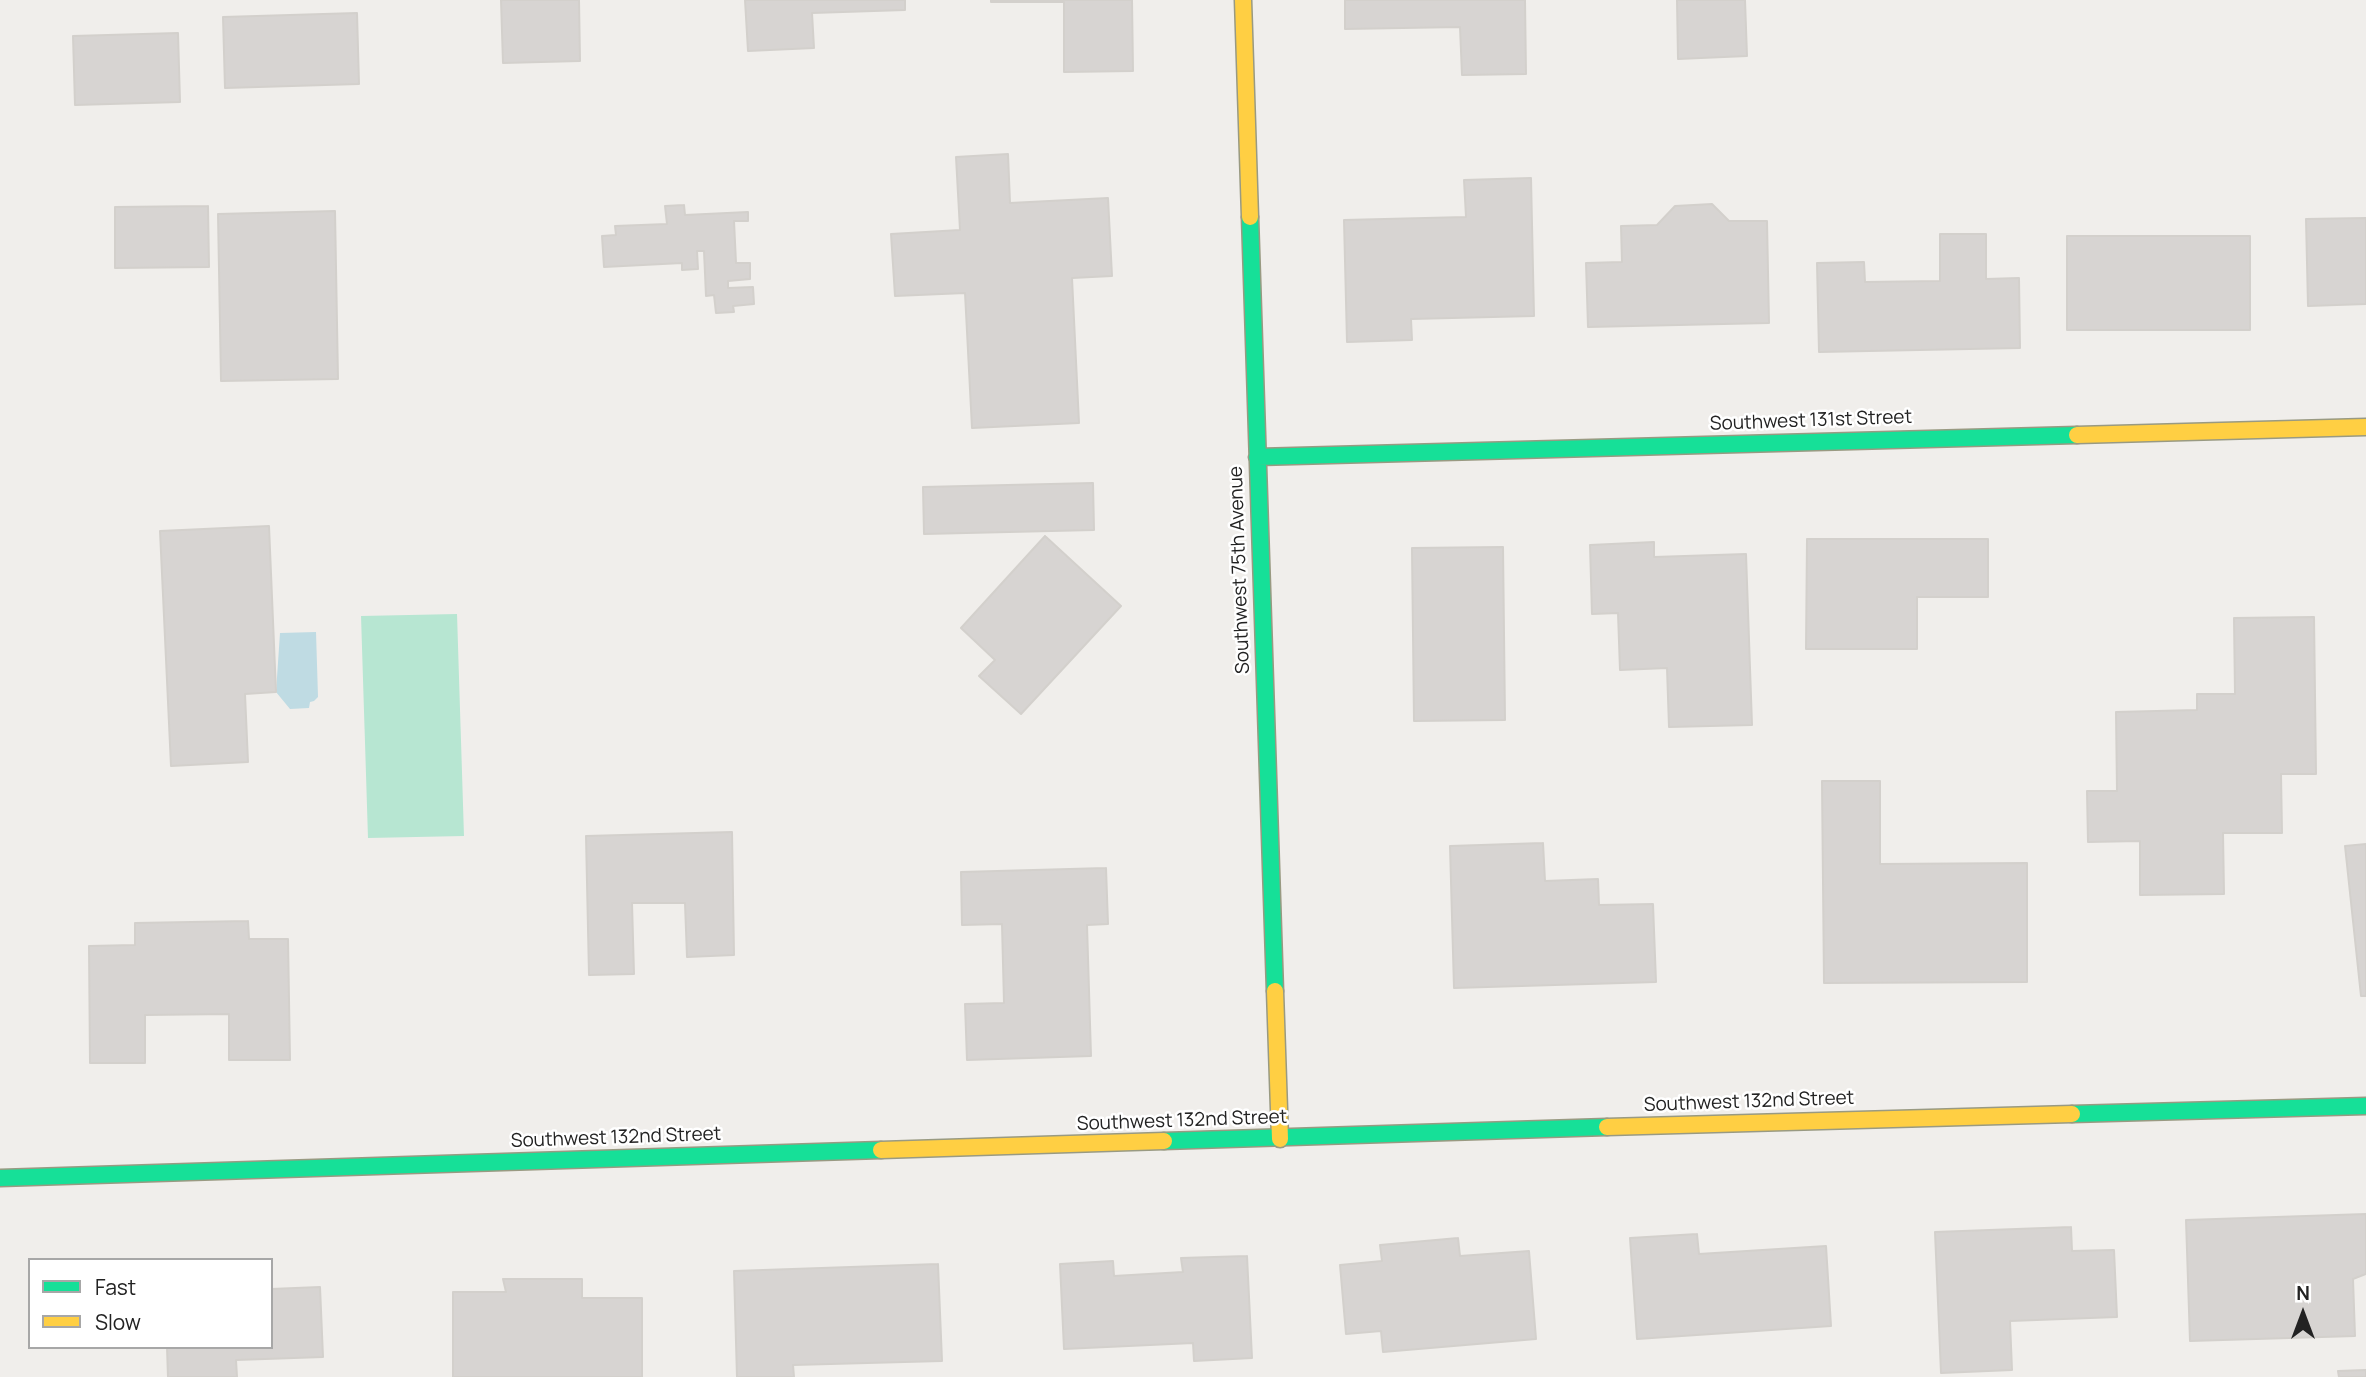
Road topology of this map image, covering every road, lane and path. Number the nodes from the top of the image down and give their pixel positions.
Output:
1 (1243, 0) edge
2 (2366, 427) edge
3 (1257, 457) junction
4 (2366, 1105) edge
5 (1280, 1139) junction
6 (0, 1178) edge

1 - 3 street, Southwest 75th Avenue
2 - 3 street, Southwest 131st Street
3 - 5 street, Southwest 75th Avenue
4 - 5 street, Southwest 132nd Street
5 - 6 street, Southwest 132nd Street

